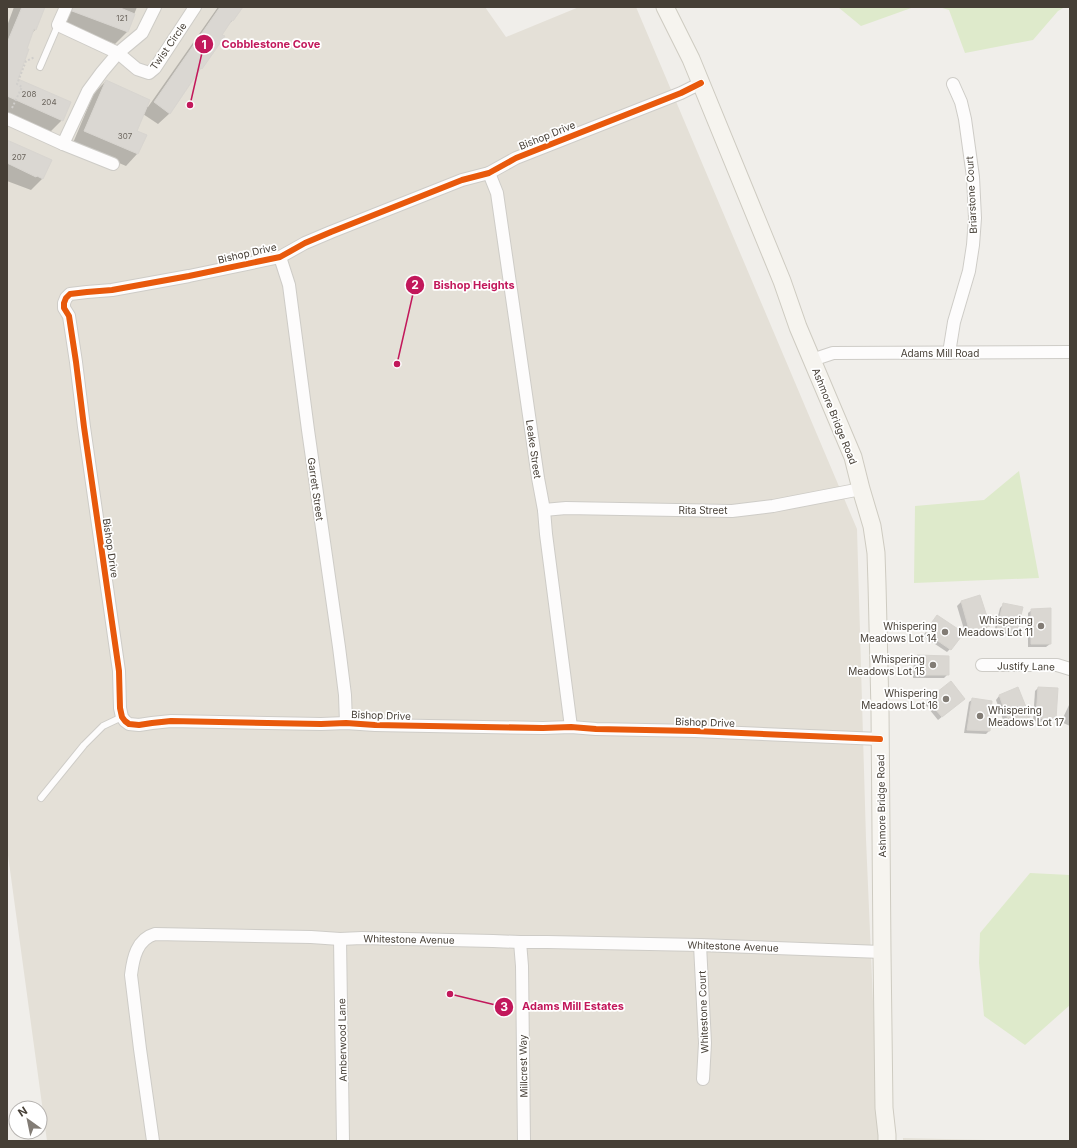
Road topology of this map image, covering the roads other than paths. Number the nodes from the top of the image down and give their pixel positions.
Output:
1 (66, 7) edge
2 (155, 7) edge
3 (195, 7) edge
4 (665, 7) edge
5 (58, 25) junction
6 (118, 53) junction
7 (40, 67) dead end
8 (701, 83) junction
9 (953, 84) dead end
10 (8, 119) edge
11 (64, 144) junction
12 (113, 164) dead end
13 (489, 173) junction
14 (280, 257) junction
15 (1070, 352) edge
16 (949, 353) junction
17 (812, 360) junction
18 (861, 489) junction
19 (544, 510) junction
20 (982, 665) dead end
21 (1070, 669) edge
22 (122, 718) junction
23 (346, 723) junction
24 (571, 727) junction
25 (880, 738) junction
26 (41, 798) dead end
27 (340, 939) junction
28 (520, 942) junction
29 (700, 945) junction
30 (882, 952) junction
31 (703, 1079) dead end
32 (153, 1141) edge
33 (343, 1141) edge
34 (524, 1141) edge
35 (887, 1141) edge

1 - 5 street
2 - 6 street
3 - 6 street, Twist Circle
4 - 8 main road, Ashmore Bridge Road
5 - 6 street
5 - 7 lane
6 - 11 street
8 - 13 street, Bishop Drive
8 - 17 main road, Ashmore Bridge Road
9 - 16 street, Briarstone Court
10 - 11 street
11 - 12 street
13 - 14 street, Bishop Drive
13 - 19 street, Leake Street
14 - 22 street, Bishop Drive
14 - 23 street, Garrett Street
15 - 16 street, Adams Mill Road
16 - 17 street, Adams Mill Road
17 - 18 main road, Ashmore Bridge Road
18 - 19 street, Rita Street
18 - 25 main road, Ashmore Bridge Road
19 - 24 street, Leake Street
20 - 21 street, Justify Lane
22 - 23 street, Bishop Drive
22 - 26 lane
23 - 24 street, Bishop Drive
24 - 25 street, Bishop Drive
25 - 30 main road, Ashmore Bridge Road
27 - 28 street, Whitestone Avenue
27 - 32 street, Whitestone Avenue
27 - 33 street, Amberwood Lane
28 - 29 street, Whitestone Avenue
28 - 34 street, Millcrest Way
29 - 30 street, Whitestone Avenue
29 - 31 street, Whitestone Court
30 - 35 main road, Ashmore Bridge Road

